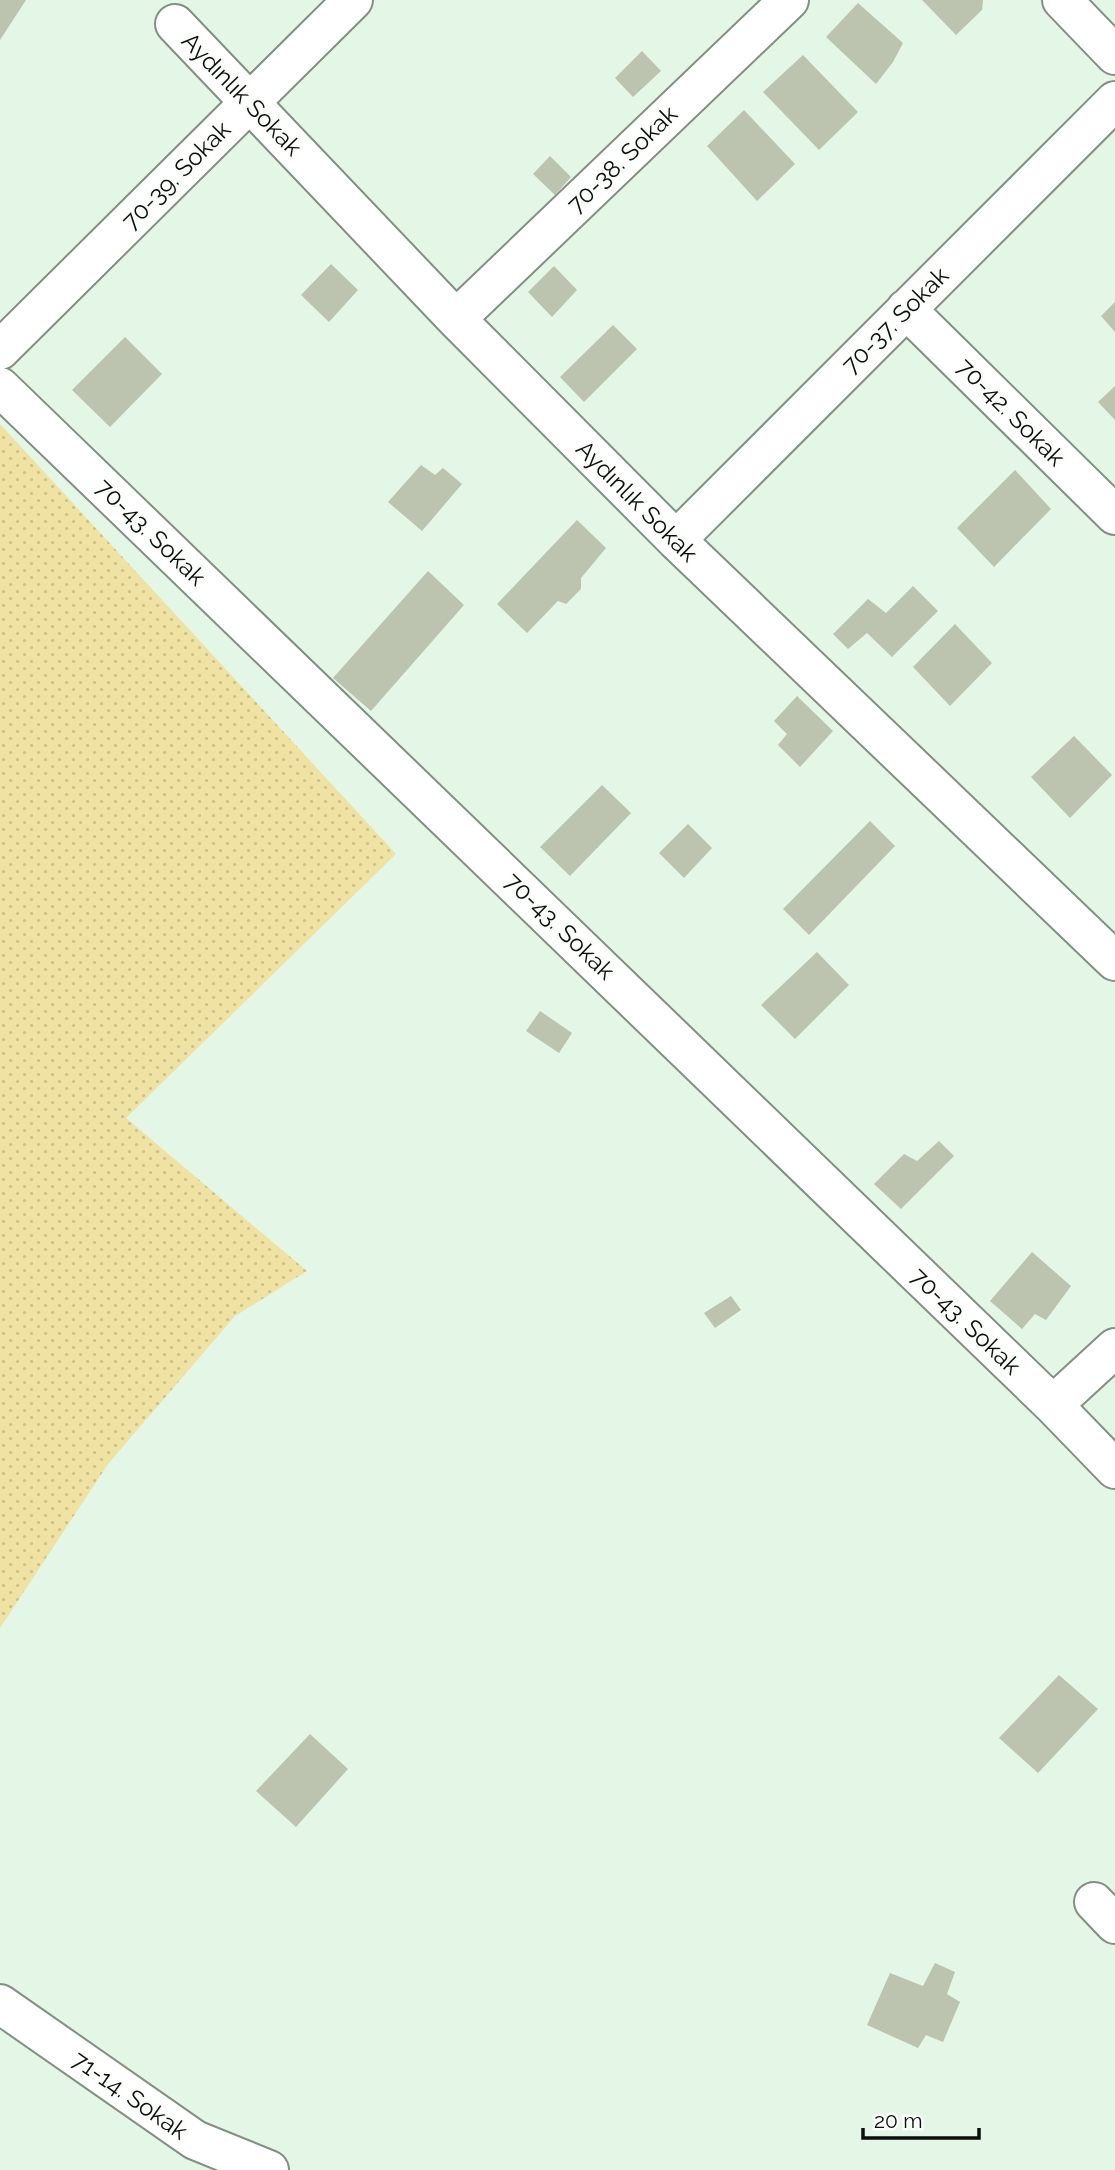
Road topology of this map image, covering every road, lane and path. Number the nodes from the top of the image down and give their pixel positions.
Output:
1 (353, 0) edge
2 (789, 0) edge
3 (1062, 0) edge
4 (175, 24) dead end
5 (1115, 55) edge
6 (1115, 101) edge
7 (250, 102) junction
8 (906, 309) junction
9 (456, 318) junction
10 (0, 350) edge
11 (0, 387) edge
12 (1115, 515) edge
13 (676, 540) junction
14 (1107, 938) edge
15 (1115, 1348) edge
16 (1053, 1405) junction
17 (1115, 1469) edge
18 (0, 2004) edge
19 (269, 2170) edge

1 - 7 street, 70-39. Sokak
2 - 9 street, 70-38. Sokak
3 - 5 street
4 - 7 street, Aydınlık Sokak
6 - 8 street, 70-37. Sokak
7 - 9 street, Aydınlık Sokak
7 - 10 street, 70-39. Sokak
8 - 12 street, 70-42. Sokak
8 - 13 street, 70-37. Sokak
9 - 13 street, Aydınlık Sokak
11 - 16 street, 70-43. Sokak
13 - 14 street, Aydınlık Sokak
15 - 16 street
16 - 17 street, 70-43. Sokak
18 - 19 street, 71-14. Sokak

